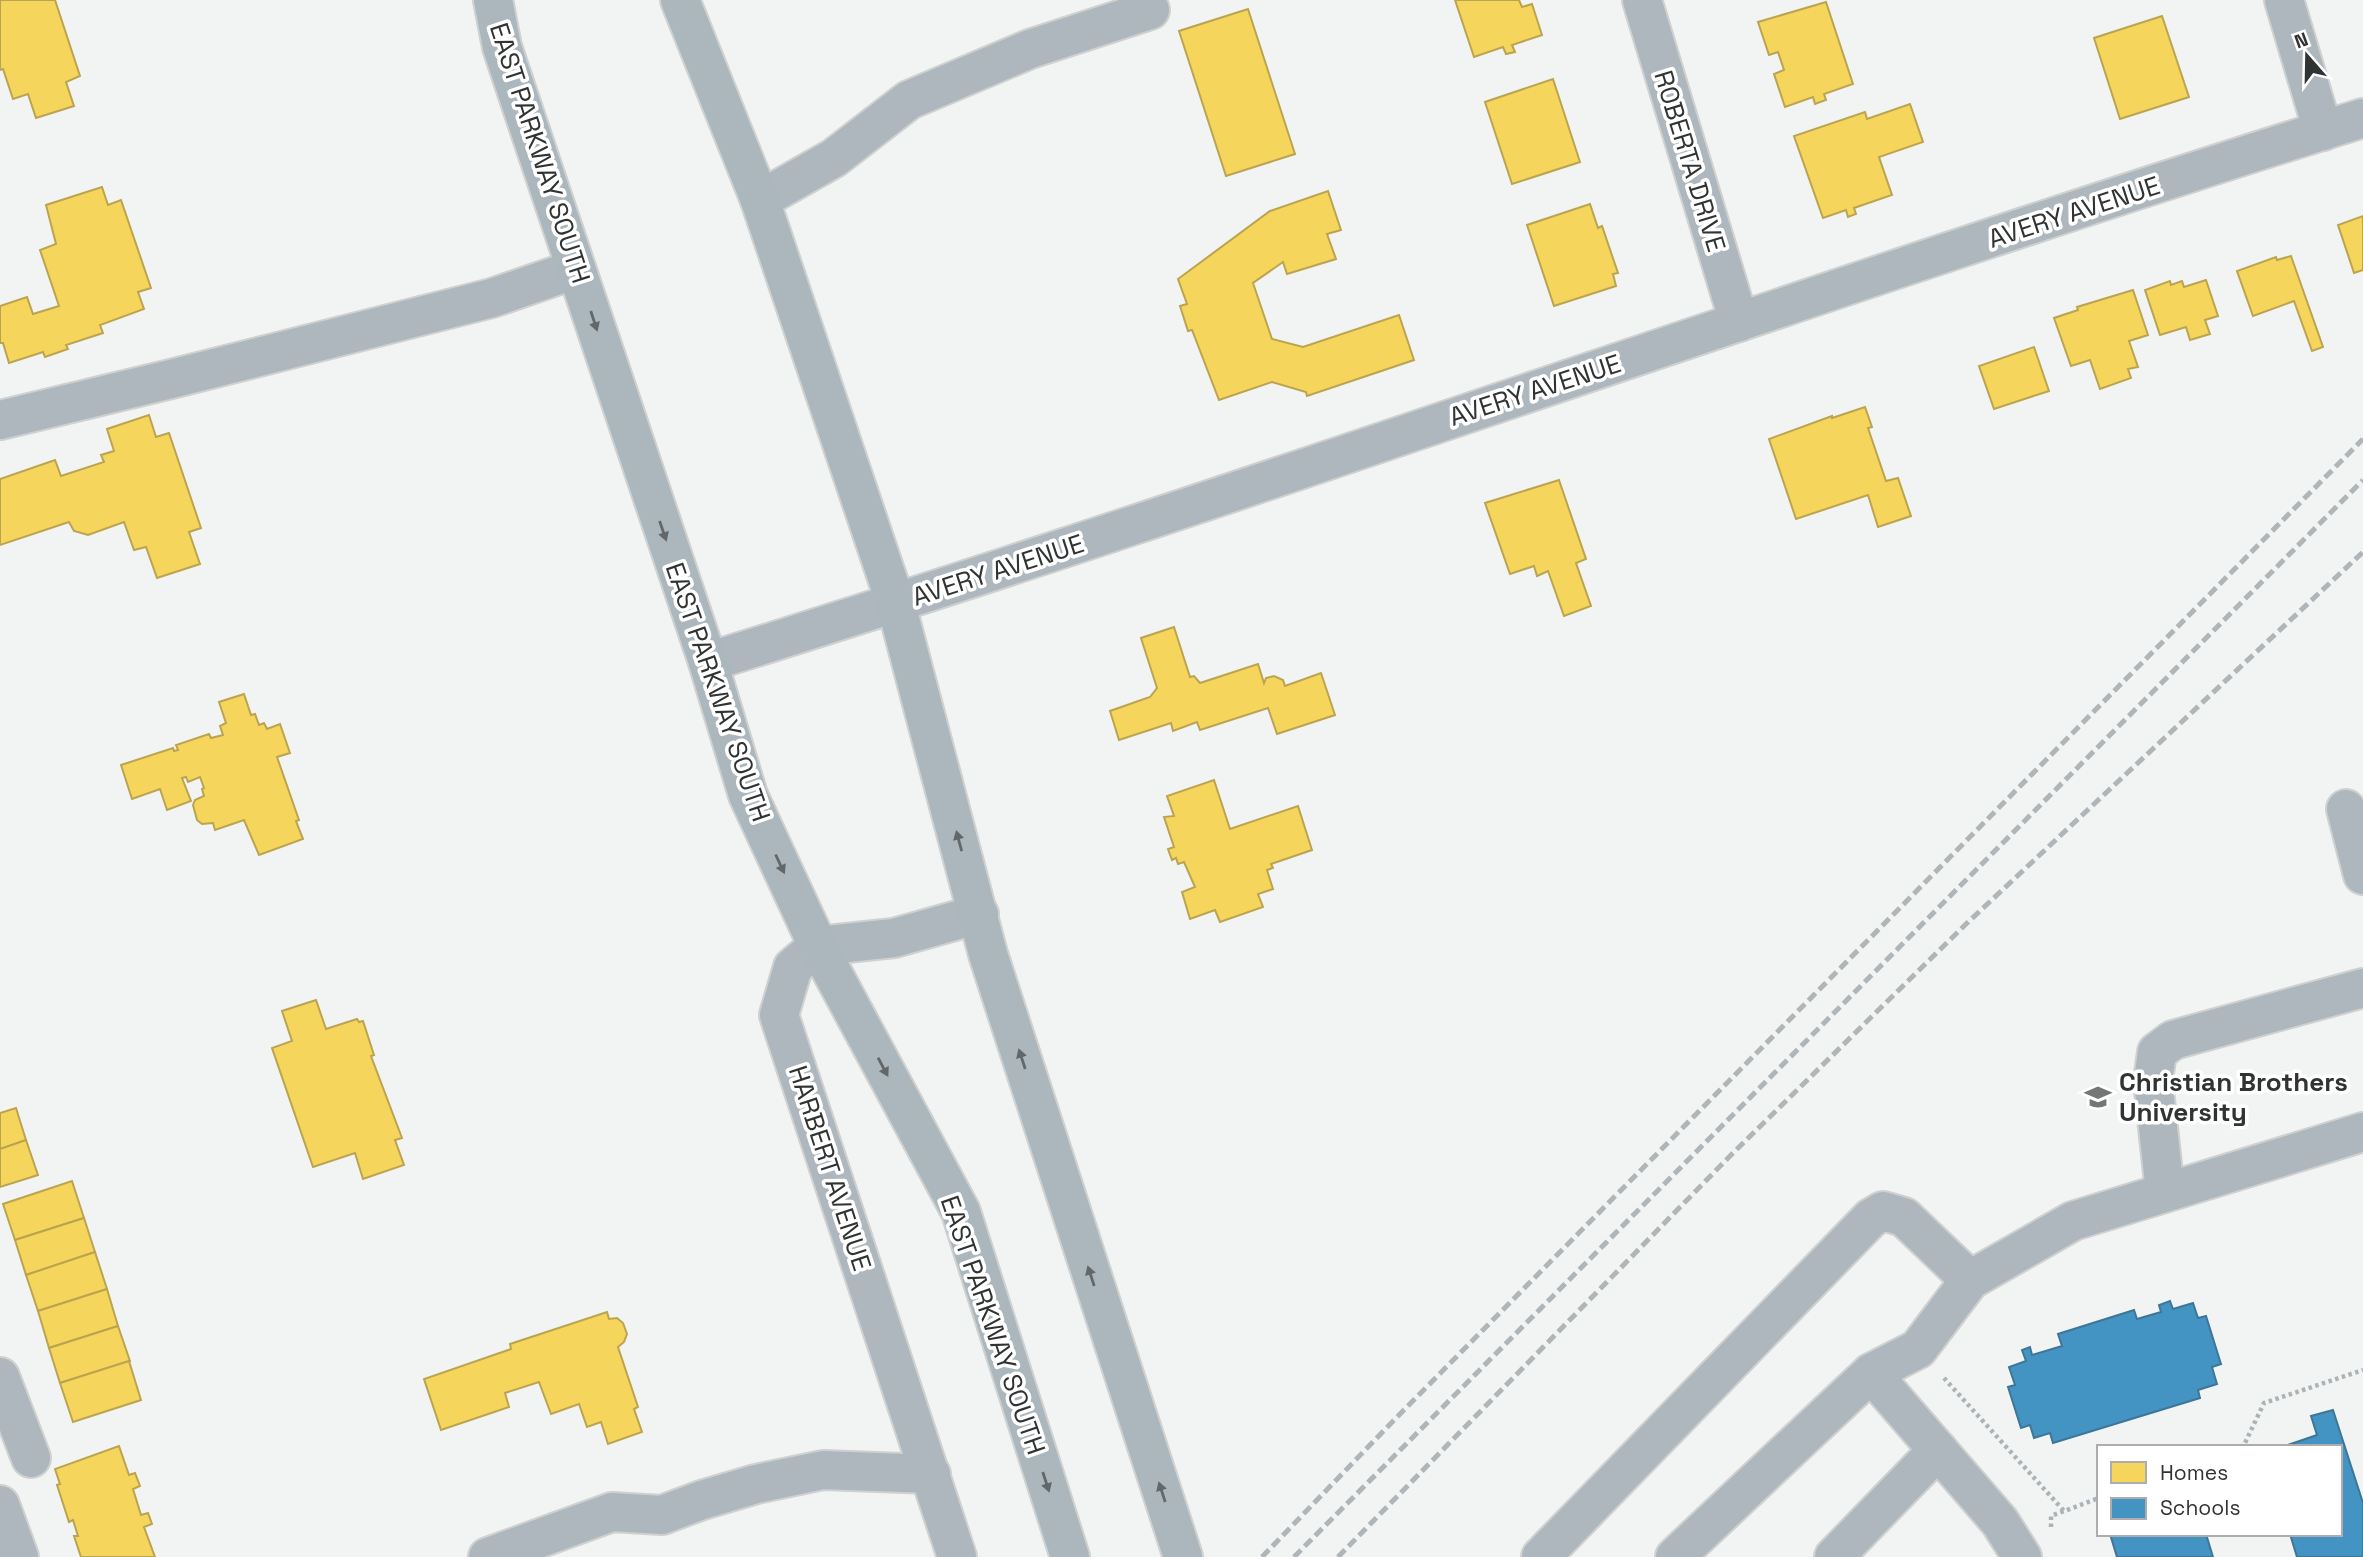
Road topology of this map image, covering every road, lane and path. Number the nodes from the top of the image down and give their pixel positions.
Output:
1 (485, 0) edge
2 (493, 0) edge
3 (680, 0) edge
4 (1642, 0) edge
5 (2284, 0) edge
6 (1150, 10) dead end
7 (502, 47) junction
8 (2363, 118) edge
9 (2323, 131) junction
10 (760, 200) junction
11 (576, 269) junction
12 (1739, 322) junction
13 (0, 420) edge
14 (896, 604) junction
15 (708, 662) junction
16 (2346, 809) dead end
17 (2363, 875) edge
18 (979, 914) junction
19 (818, 946) junction
20 (2363, 988) edge
21 (2363, 1132) edge
22 (2165, 1192) junction
23 (1970, 1280) junction
24 (1918, 1349) junction
25 (2363, 1370) edge
26 (1871, 1373) junction
27 (0, 1377) edge
28 (2244, 1445) edge
29 (1938, 1450) junction
30 (31, 1458) dead end
31 (931, 1474) junction
32 (2097, 1499) edge
33 (0, 1505) edge
34 (2064, 1511) junction
35 (2051, 1530) dead end
36 (19, 1557) edge
37 (488, 1557) edge
38 (957, 1557) edge
39 (1070, 1557) edge
40 (1183, 1557) edge
41 (1541, 1557) edge
42 (1675, 1557) edge
43 (1833, 1557) edge
44 (2022, 1557) edge

1 - 7 main road
2 - 7 main road, EAST PARKWAY SOUTH
3 - 10 main road
4 - 12 street, ROBERTA DRIVE
5 - 9 street
6 - 10 street
7 - 11 main road, EAST PARKWAY SOUTH
8 - 9 street, AVERY AVENUE
9 - 12 street, AVERY AVENUE
10 - 14 main road
11 - 13 street
11 -> 15 main road, EAST PARKWAY SOUTH
12 - 14 street, AVERY AVENUE
14 - 15 street, AVERY AVENUE
18 -> 14 main road
15 -> 19 main road, EAST PARKWAY SOUTH
16 - 17 street
18 - 19 street
40 -> 18 main road
19 - 31 street, HARBERT AVENUE
19 -> 39 main road, EAST PARKWAY SOUTH
20 - 22 street
21 - 22 street
22 - 23 street
23 - 24 street
23 - 41 street
24 - 26 street
24 - 34 path
25 - 28 path
26 - 29 street
26 - 42 street
27 - 30 street
29 - 43 street
29 - 44 street
31 - 37 street
31 - 38 street, HARBERT AVENUE
32 - 34 path
33 - 36 street
34 - 35 path

